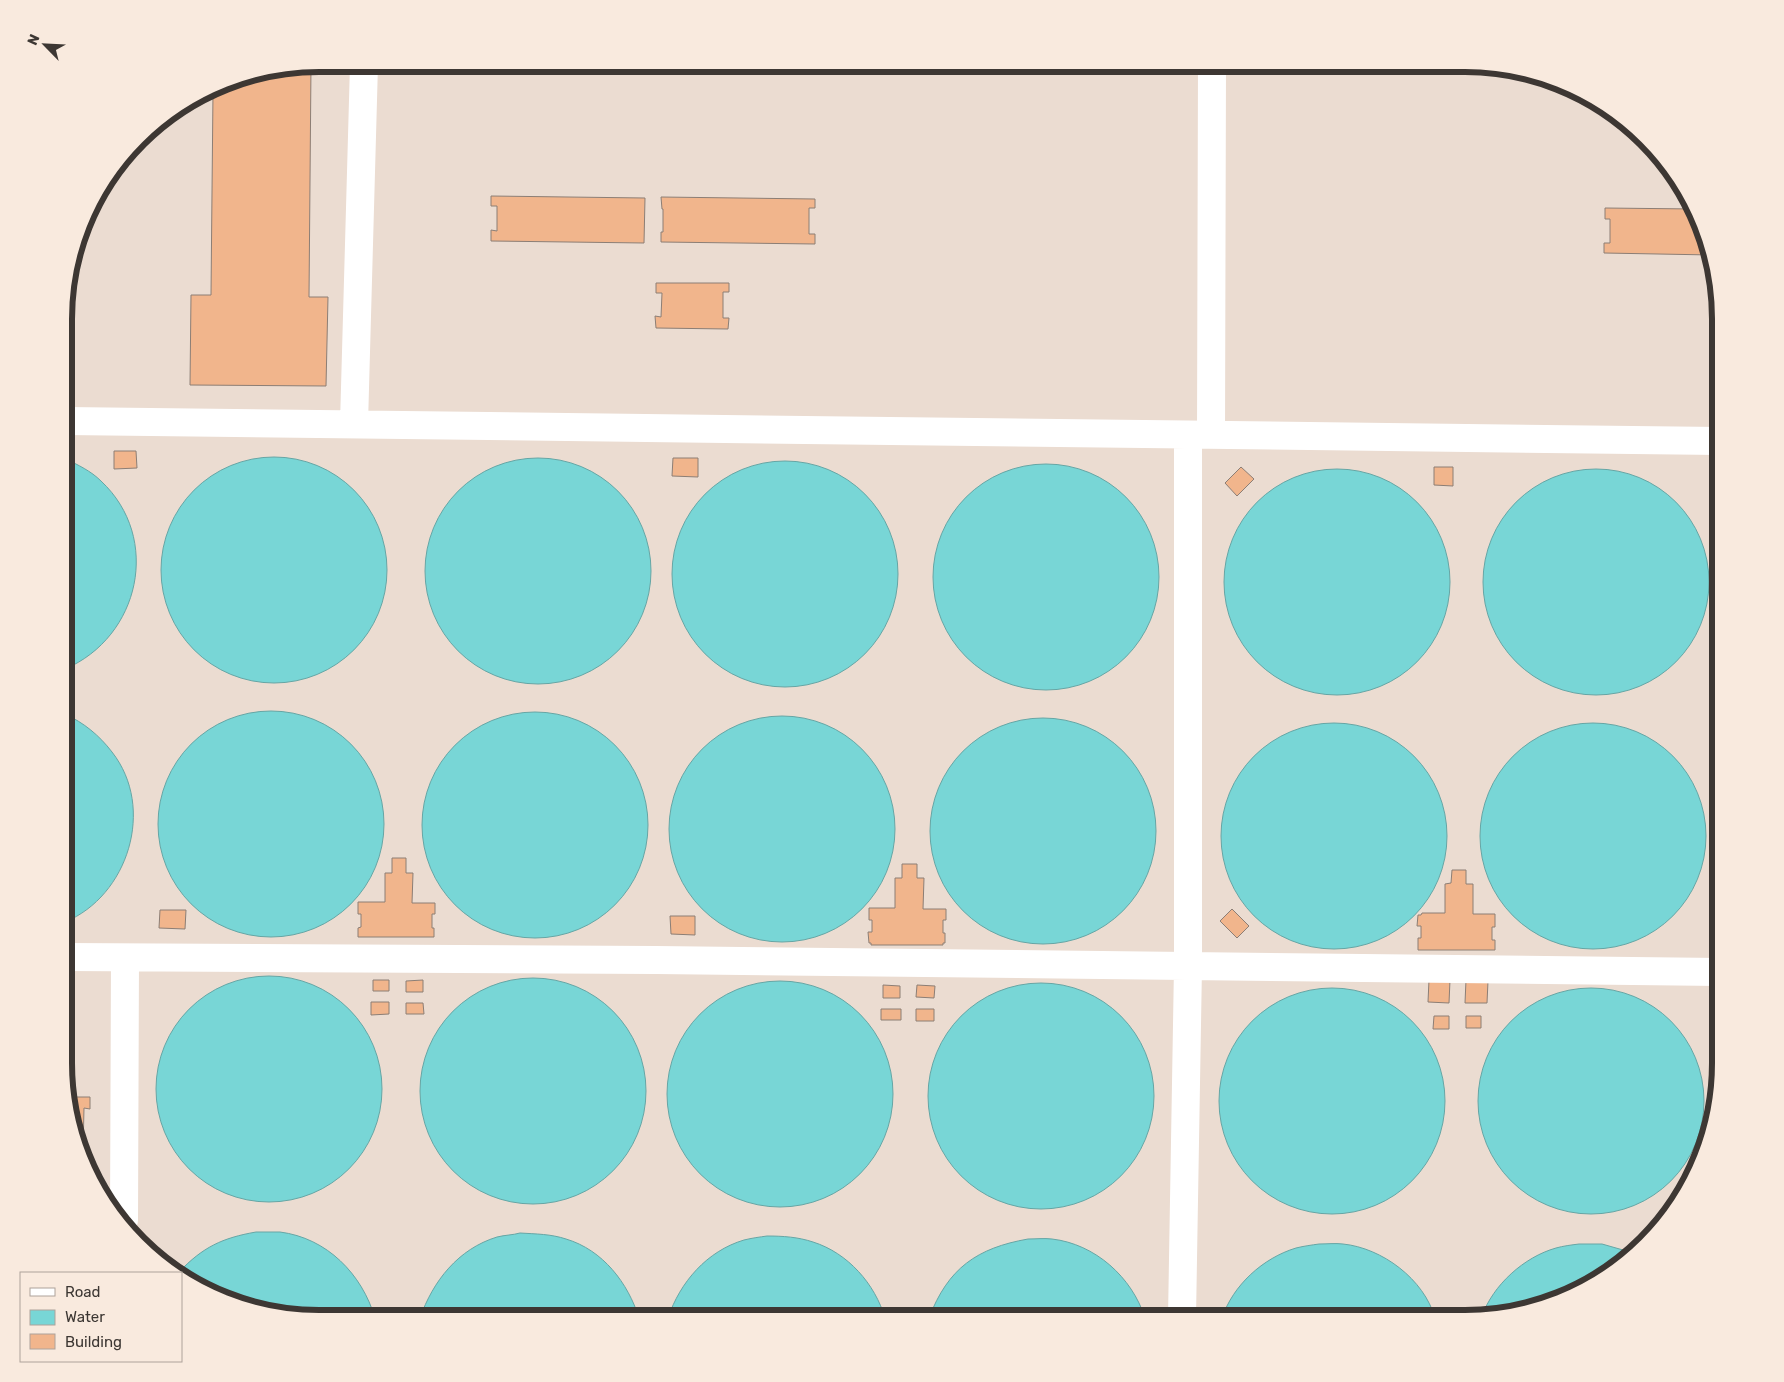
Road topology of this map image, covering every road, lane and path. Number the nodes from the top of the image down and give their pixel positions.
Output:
1 (364, 72) edge
2 (1212, 72) edge
3 (72, 421) edge
4 (354, 424) junction
5 (1200, 435) junction
6 (1712, 441) edge
7 (72, 957) edge
8 (125, 958) junction
9 (1188, 966) junction
10 (1712, 972) edge
11 (124, 1213) edge
12 (1182, 1310) edge

1 - 4 lane
2 - 5 lane
3 - 4 lane
4 - 5 lane
5 - 6 lane
5 - 9 lane
7 - 8 lane
8 - 9 lane
8 - 11 lane
9 - 10 lane
9 - 12 lane

